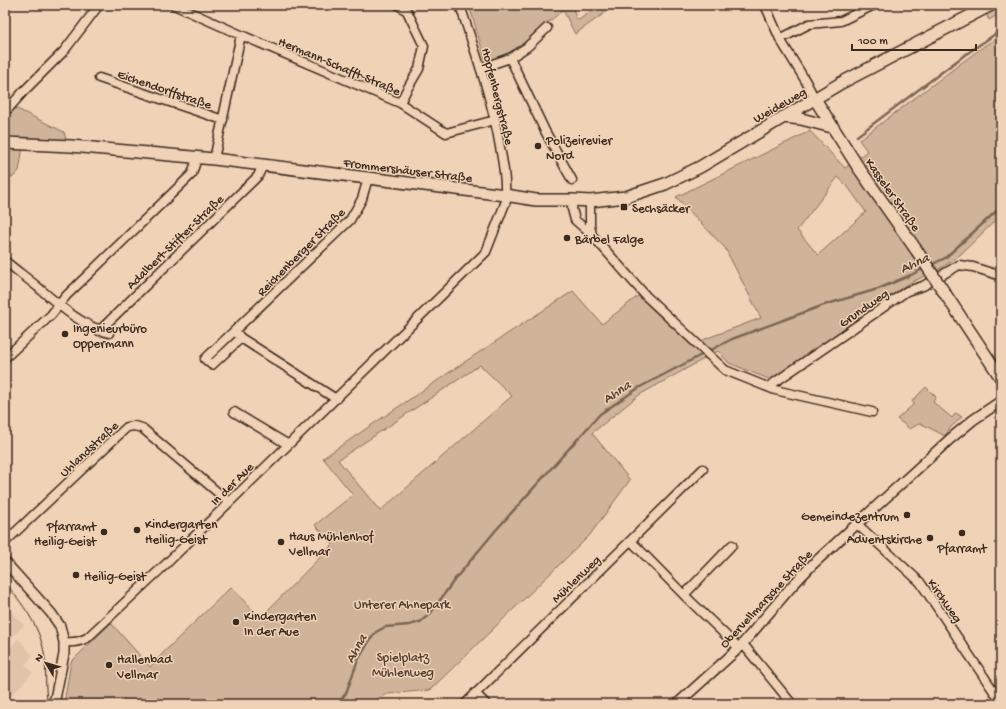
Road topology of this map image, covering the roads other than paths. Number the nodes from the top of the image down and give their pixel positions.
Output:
1 (99, 5) edge
2 (174, 5) edge
3 (398, 5) edge
4 (460, 5) edge
5 (765, 5) edge
6 (874, 5) edge
7 (991, 5) edge
8 (547, 28) dead end
9 (241, 35) junction
10 (780, 39) junction
11 (510, 58) junction
12 (481, 68) junction
13 (99, 78) dead end
14 (815, 99) junction
15 (400, 103) junction
16 (8, 109) dead end
17 (783, 117) junction
18 (223, 120) junction
19 (495, 120) junction
20 (832, 127) junction
21 (5, 143) edge
22 (197, 158) junction
23 (214, 159) junction
24 (263, 165) junction
25 (368, 178) junction
26 (572, 180) dead end
27 (506, 196) junction
28 (573, 200) junction
29 (590, 201) junction
30 (592, 235) junction
31 (5, 261) edge
32 (1001, 276) edge
33 (58, 305) junction
34 (99, 331) junction
35 (109, 334) dead end
36 (5, 358) edge
37 (1001, 378) edge
38 (768, 387) junction
39 (336, 399) junction
40 (1001, 401) edge
41 (234, 412) dead end
42 (872, 412) dead end
43 (288, 444) junction
44 (702, 469) dead end
45 (229, 502) junction
46 (857, 524) junction
47 (631, 541) junction
48 (5, 542) edge
49 (732, 545) dead end
50 (5, 562) edge
51 (684, 595) junction
52 (64, 642) junction
53 (741, 646) junction
54 (475, 693) junction
55 (1001, 702) edge
56 (54, 704) edge
57 (465, 704) edge
58 (486, 704) edge
59 (676, 704) edge
60 (792, 704) edge

1 - 16 street
2 - 9 street, Hermann-Schafft-Straße
3 - 15 street
4 - 12 street, Hopfenbergstraße
5 - 10 street
6 - 10 street
7 - 14 main road, Weideweg
8 - 11 street
9 - 15 street, Hermann-Schafft-Straße
9 - 18 street
10 - 14 street
11 - 12 street
11 - 26 street
12 - 19 street, Hopfenbergstraße
13 - 18 street, Eichendorffstraße
14 - 17 main road, Weideweg
14 - 20 main road, Kasseler Straße
15 - 19 street, Hermann-Schafft-Straße
17 - 20 main road
17 - 29 main road, Weideweg
18 - 23 street
19 - 27 street, Hopfenbergstraße
20 - 37 main road, Kasseler Straße, bridge
21 - 22 main road, Frommershäuser Straße
22 - 23 main road, Frommershäuser Straße
22 - 33 street
23 - 24 main road, Frommershäuser Straße
24 - 25 main road, Frommershäuser Straße
24 - 34 street, Adalbert-Stifter-Straße
25 - 27 main road, Frommershäuser Straße
25 - 39 street, Reichenberger Straße
27 - 28 main road, Frommershäuser Straße
27 - 39 street, In der Aue
28 - 29 main road, Weideweg
28 - 30 street
29 - 30 street
30 - 38 street
31 - 33 street
32 - 38 street, Grundweg
33 - 34 street
33 - 36 street
34 - 35 street
38 - 42 street
39 - 43 street, In der Aue
40 - 46 street, Obervellmarsche Straße
41 - 43 street
43 - 45 street, In der Aue
44 - 47 street, Mühlenweg
45 - 48 street, Uhlandstraße
45 - 52 street, In der Aue
46 - 53 street, Obervellmarsche Straße
46 - 55 street, Kirchweg
47 - 51 street
47 - 54 street, Mühlenweg
49 - 51 street
50 - 52 street
51 - 53 street
52 - 56 street
53 - 59 street, Obervellmarsche Straße
53 - 60 street
54 - 57 street, Mühlenweg
54 - 58 street

